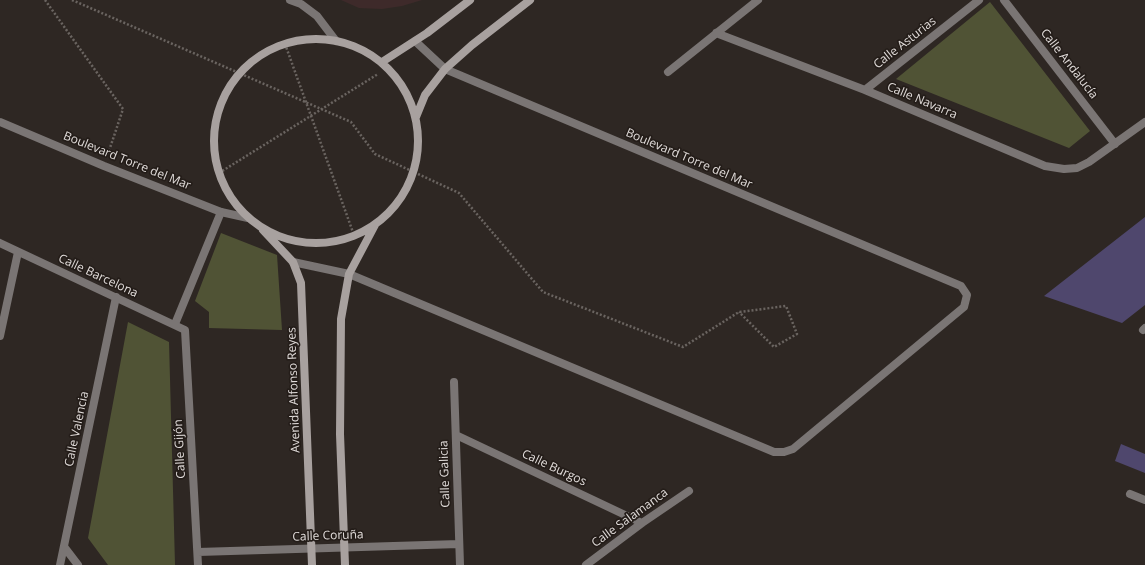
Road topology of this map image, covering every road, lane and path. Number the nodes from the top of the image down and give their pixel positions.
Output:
1 (45, 0) edge
2 (72, 0) edge
3 (290, 0) edge
4 (470, 0) edge
5 (530, 0) edge
6 (758, 0) edge
7 (979, 0) edge
8 (1004, 0) edge
9 (716, 33) junction
10 (336, 40) junction
11 (415, 40) junction
12 (285, 44) junction
13 (384, 65) junction
14 (445, 69) junction
15 (668, 72) dead end
16 (240, 73) junction
17 (865, 90) junction
18 (305, 101) junction
19 (323, 109) junction
20 (311, 117) junction
21 (416, 117) junction
22 (0, 122) edge
23 (1145, 122) edge
24 (1115, 144) junction
25 (104, 166) junction
26 (414, 171) junction
27 (219, 173) junction
28 (221, 212) junction
29 (248, 218) junction
30 (375, 225) junction
31 (262, 228) junction
32 (354, 235) junction
33 (0, 243) edge
34 (18, 252) junction
35 (293, 262) junction
36 (349, 274) junction
37 (116, 297) junction
38 (739, 312) junction
39 (175, 324) junction
40 (185, 331) joint
41 (0, 336) edge
42 (454, 382) dead end
43 (456, 435) junction
44 (689, 491) dead end
45 (1130, 494) dead end
46 (1145, 500) edge
47 (642, 523) junction
48 (459, 544) junction
49 (65, 548) junction
50 (345, 548) junction
51 (312, 549) junction
52 (198, 552) junction
53 (60, 565) edge
54 (78, 565) edge
55 (198, 565) edge
56 (312, 565) edge
57 (345, 565) edge
58 (460, 565) edge
59 (586, 565) edge

1 - 25 path
2 - 16 path
3 - 10 street
4 - 11 street
5 - 14 street
6 - 9 street
7 - 17 street, Calle Asturias
8 - 24 street, Calle Andalucía
9 - 15 street
9 - 17 street, Calle Navarra
10 - 12 street
10 - 13 street
11 - 13 street
11 - 14 street, Boulevard Torre del Mar
12 - 16 street
12 - 18 path
13 - 19 path
13 - 21 street
14 - 21 street
14 - 36 street, Boulevard Torre del Mar
16 - 18 path
16 - 27 street
17 - 24 street, Calle Navarra
18 - 19 path
18 - 20 path
19 - 20 path
19 - 26 path
20 - 27 path
20 - 32 path
21 - 26 street
22 - 25 street, Boulevard Torre del Mar
23 - 24 street, Calle Navarra
25 - 28 street, Boulevard Torre del Mar
26 - 30 street
26 - 38 path
27 - 29 street
28 - 29 street, Boulevard Torre del Mar
28 - 39 street
29 - 31 street
30 - 32 street
30 - 36 street
31 - 32 street
31 - 35 street, Avenida Alfonso Reyes
33 - 34 street, Calle Barcelona
34 - 37 street, Calle Barcelona
34 - 41 street
35 - 36 street
35 - 51 street, Avenida Alfonso Reyes
36 - 50 street
37 - 39 street, Calle Barcelona
37 - 49 street, Calle Valencia
38 - 38 path
39 - 40 street, Calle Barcelona
40 - 52 street, Calle Gijón
42 - 43 street, Calle Galicia
43 - 47 street, Calle Burgos
43 - 48 street, Calle Galicia
44 - 47 street, Calle Salamanca
45 - 46 street
47 - 59 street, Calle Salamanca
48 - 50 street, Calle Coruña
48 - 58 street, Calle Galicia
49 - 53 street, Calle Valencia
49 - 54 street
50 - 51 street, Calle Coruña
50 - 57 street
51 - 52 street, Calle Coruña
51 - 56 street, Avenida Alfonso Reyes
52 - 55 street, Calle Gijón

